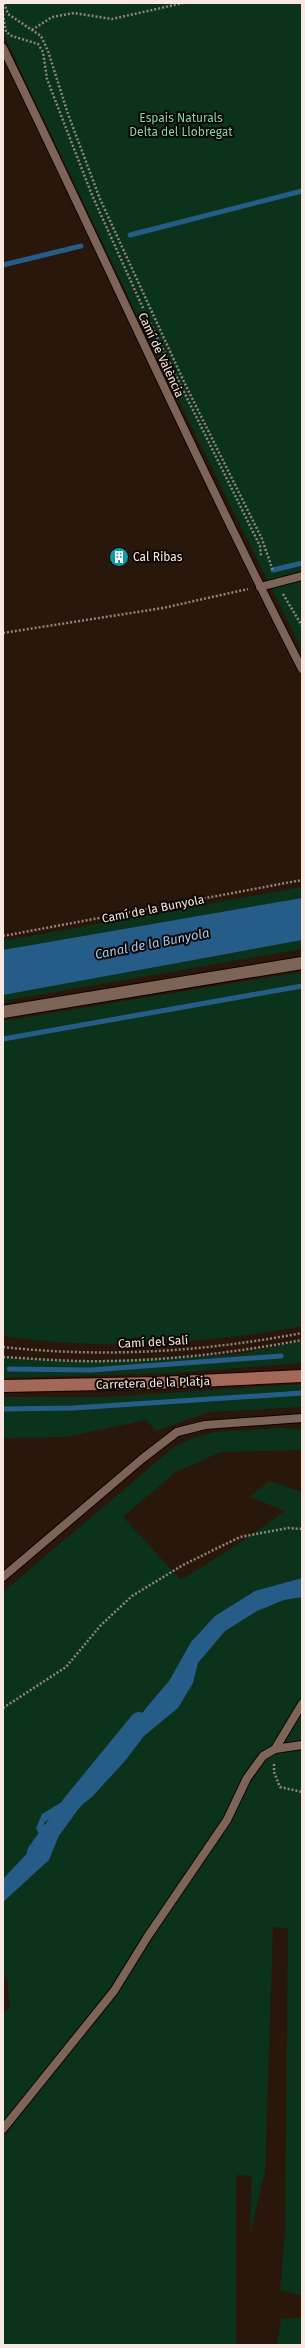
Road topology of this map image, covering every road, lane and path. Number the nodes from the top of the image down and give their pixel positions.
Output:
1 (4, 3) edge
2 (184, 3) edge
3 (3, 14) edge
4 (32, 30) junction
5 (3, 48) edge
6 (145, 314) dead end
7 (149, 321) dead end
8 (302, 576) edge
9 (273, 583) junction
10 (260, 587) junction
11 (302, 626) edge
12 (3, 632) edge
13 (302, 669) edge
14 (302, 880) edge
15 (3, 936) edge
16 (302, 963) edge
17 (3, 1012) edge
18 (302, 1333) edge
19 (302, 1340) edge
20 (3, 1347) edge
21 (3, 1357) edge
22 (302, 1376) edge
23 (3, 1386) edge
24 (302, 1418) edge
25 (302, 1529) edge
26 (3, 1578) edge
27 (302, 1704) edge
28 (3, 1708) edge
29 (302, 1745) edge
30 (275, 1749) junction
31 (302, 1792) edge
32 (3, 2129) edge

1 - 4 path
2 - 4 path
3 - 6 path
4 - 9 path
5 - 10 lane, Camí de València
7 - 9 path
8 - 9 lane
9 - 10 lane
9 - 11 path
10 - 12 path
10 - 13 lane, Camí de València
14 - 15 path, Camí de la Bunyola
16 - 17 street
18 - 20 path, Camí del Salí
19 - 21 path
22 - 23 street, Carretera de la Platja
24 - 26 lane
25 - 28 path
27 - 30 lane
29 - 30 lane
30 - 31 path
30 - 32 lane

